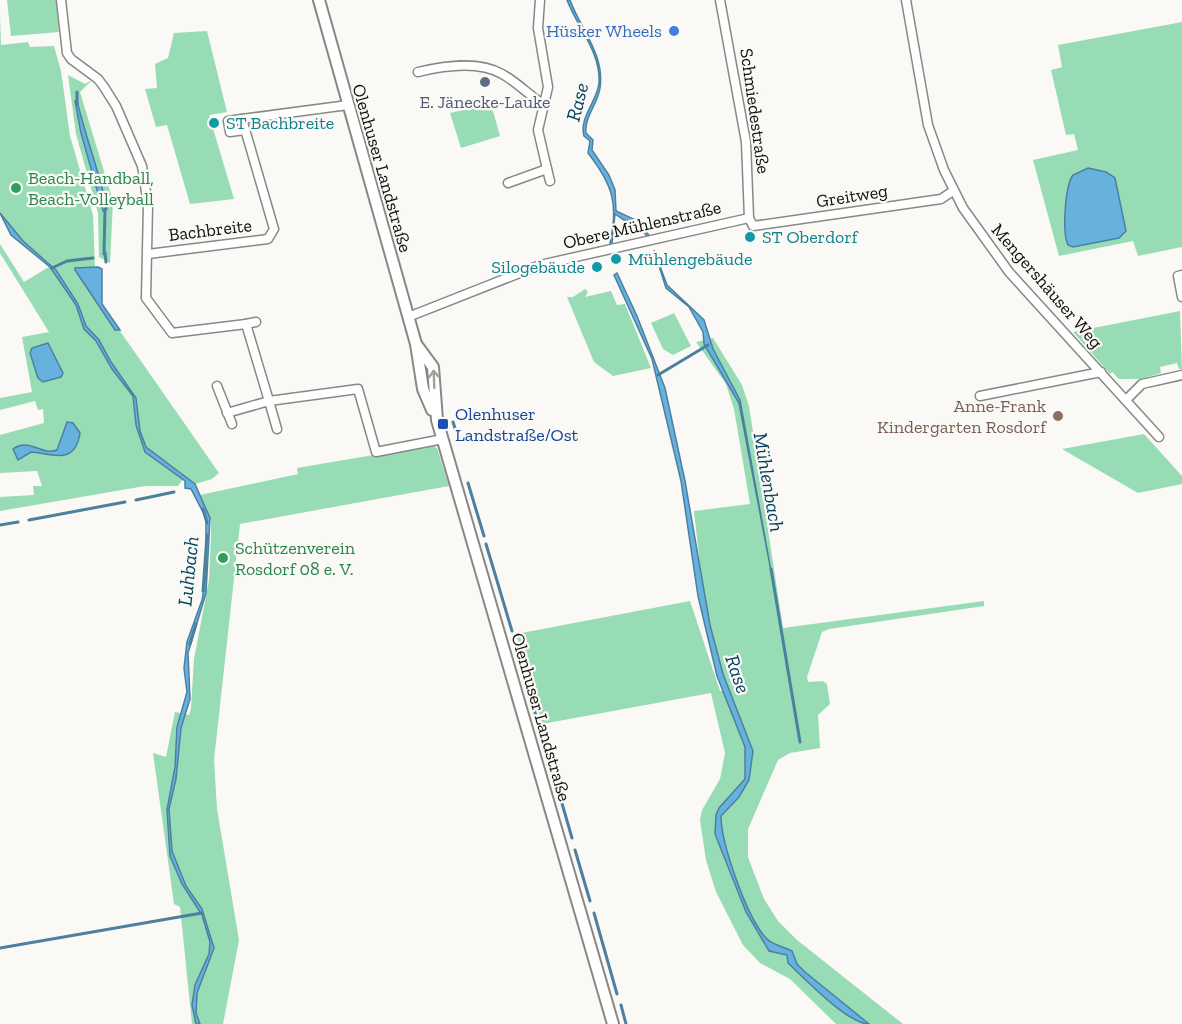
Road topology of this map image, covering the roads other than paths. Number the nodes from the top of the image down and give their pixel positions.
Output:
1 (61, 0) edge
2 (319, 0) edge
3 (540, 0) edge
4 (720, 0) edge
5 (906, 0) edge
6 (418, 72) dead end
7 (348, 105) junction
8 (544, 105) junction
9 (242, 119) junction
10 (245, 130) junction
11 (547, 169) junction
12 (550, 181) dead end
13 (508, 183) dead end
14 (954, 191) junction
15 (751, 222) junction
16 (148, 254) junction
17 (1182, 275) edge
18 (1182, 297) edge
19 (408, 317) junction
20 (256, 322) dead end
21 (246, 324) junction
22 (1101, 372) junction
23 (1182, 375) edge
24 (217, 386) dead end
25 (980, 396) dead end
26 (1126, 400) junction
27 (269, 401) junction
28 (227, 413) junction
29 (232, 424) dead end
30 (277, 429) dead end
31 (1159, 437) dead end
32 (442, 439) junction
33 (613, 1024) edge

1 - 16 street
2 - 7 street, Olenhuser Landstraße
3 - 8 street
4 - 15 street, Schmiedestraße
5 - 14 street, Mengershäuser Weg
6 - 8 street
7 - 9 street
7 - 19 street, Olenhuser Landstraße
8 - 11 street
9 - 10 street, Bachbreite
9 - 10 street
10 - 16 street, Bachbreite
11 - 12 street
11 - 13 street
14 - 15 street, Greitweg
14 - 22 street, Mengershäuser Weg
15 - 19 street, Obere Mühlenstraße
16 - 21 street
17 - 18 street
19 - 32 street, Olenhuser Landstraße
20 - 21 street
21 - 27 street
22 - 25 street
22 - 26 street, Mengershäuser Weg
23 - 26 street
24 - 28 street
26 - 31 street, Mengershäuser Weg
27 - 28 street
27 - 30 street
27 - 32 street
28 - 29 street
32 - 33 street, Olenhuser Landstraße

